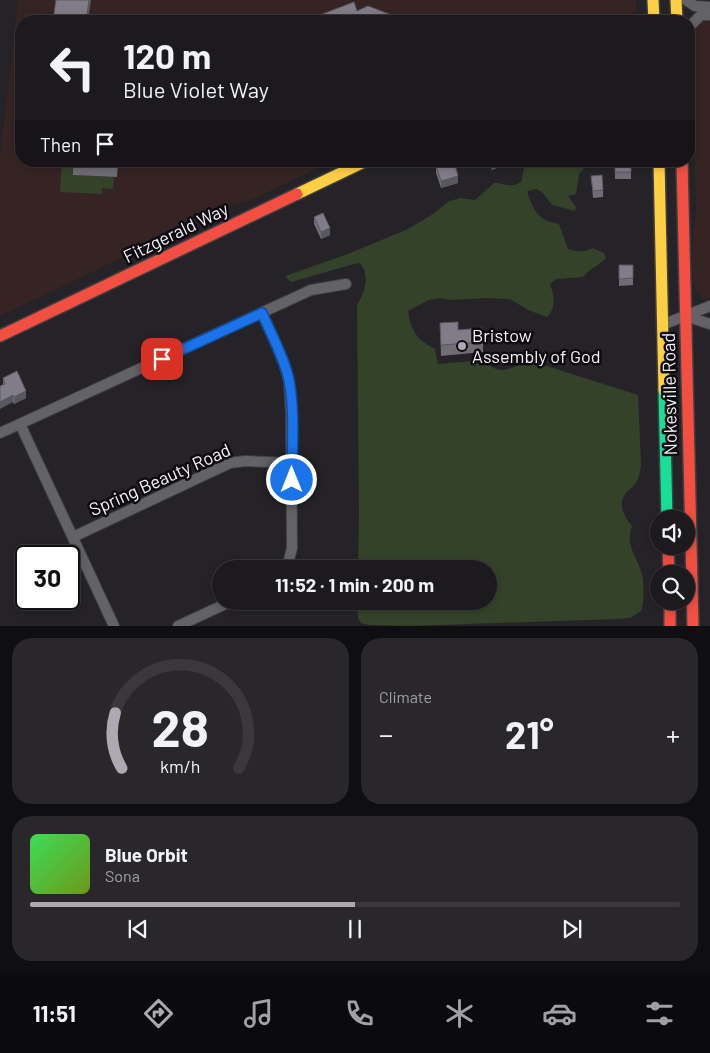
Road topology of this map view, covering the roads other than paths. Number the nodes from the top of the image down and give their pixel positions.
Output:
1 (654, 0) edge
2 (676, 0) edge
3 (686, 0) edge
4 (710, 7) edge
5 (653, 15) edge
6 (677, 15) edge
7 (710, 15) edge
8 (695, 21) edge
9 (353, 167) edge
10 (659, 167) edge
11 (682, 167) edge
12 (346, 284) dead end
13 (710, 306) edge
14 (262, 313) junction
15 (685, 316) junction
16 (710, 324) edge
17 (662, 325) junction
18 (0, 336) edge
19 (20, 424) junction
20 (0, 433) edge
21 (292, 463) junction
22 (668, 510) edge
23 (73, 537) junction
24 (289, 560) edge
25 (213, 610) edge
26 (670, 610) edge
27 (114, 626) edge
28 (178, 626) edge
29 (670, 626) edge
30 (693, 626) edge

1 - 5 main road
2 - 6 main road
3 - 4 street
7 - 8 street
9 - 18 main road, Fitzgerald Way
10 - 17 main road, Nokesville Road
11 - 15 main road, Nokesville Road
12 - 14 street
13 - 15 street
14 - 19 street
14 - 21 street
15 - 16 street
15 - 17 street
15 - 30 main road, Nokesville Road
17 - 22 main road, Nokesville Road
19 - 20 street
19 - 23 street
21 - 23 street, Spring Beauty Road
21 - 24 street
23 - 27 street
25 - 28 street
26 - 29 main road

